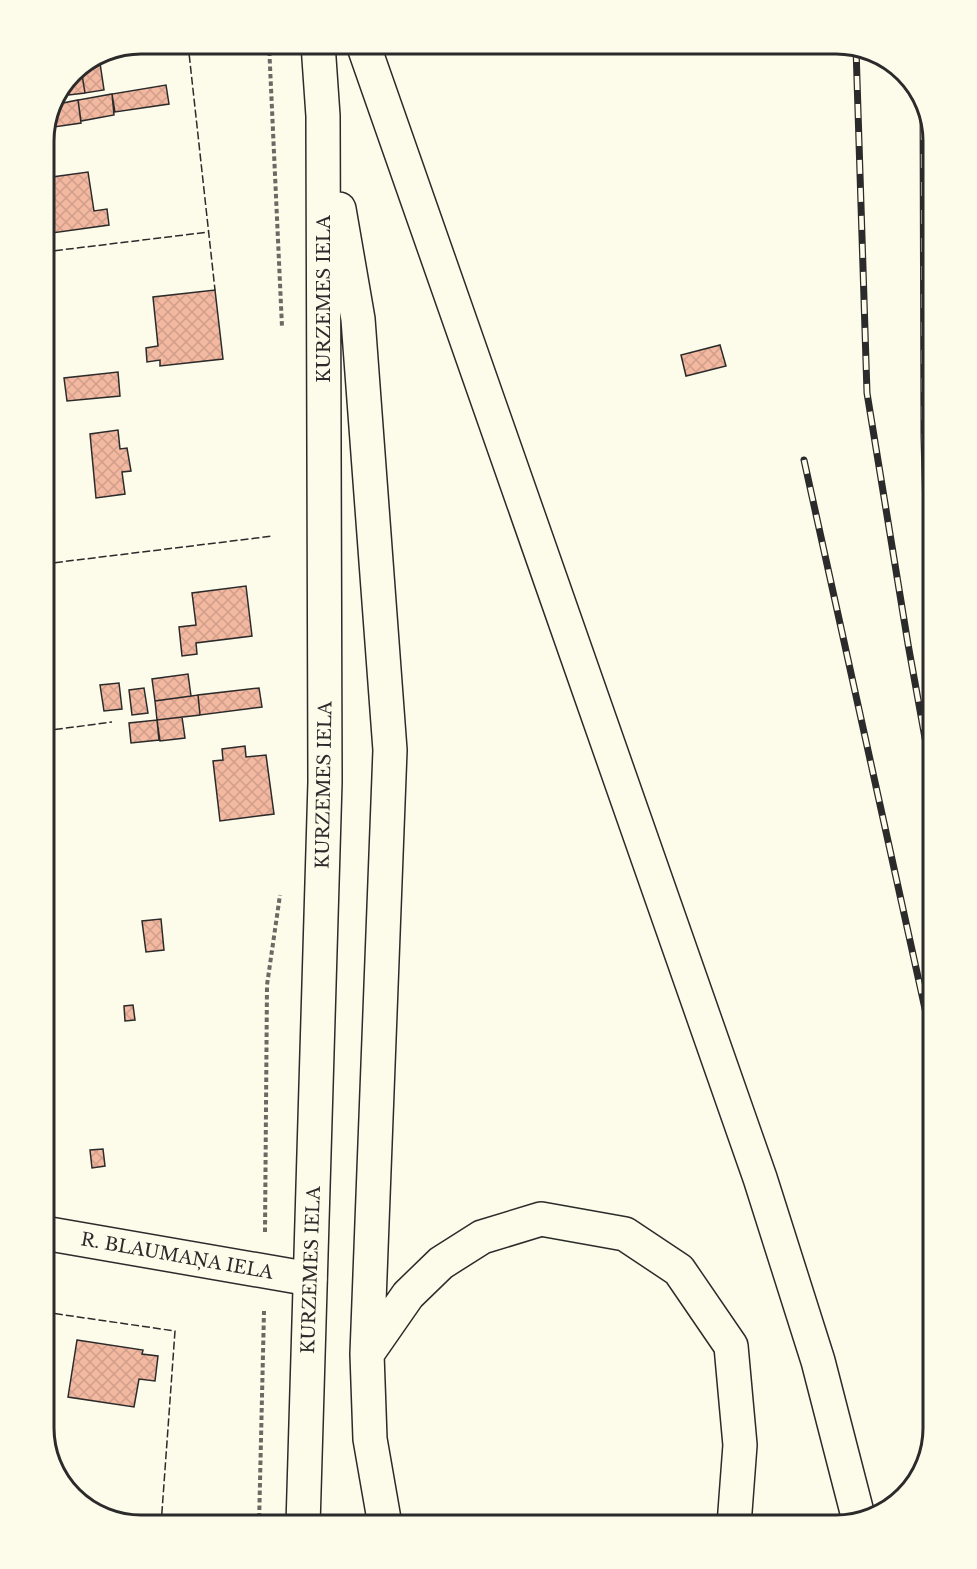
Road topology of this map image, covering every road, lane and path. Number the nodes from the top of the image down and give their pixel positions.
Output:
1 (269, 54) edge
2 (319, 54) edge
3 (367, 54) edge
4 (323, 116) junction
5 (283, 338) dead end
6 (281, 890) dead end
7 (54, 1235) edge
8 (265, 1271) junction
9 (310, 1279) junction
10 (367, 1354) junction
11 (857, 1512) edge
12 (259, 1515) edge
13 (303, 1515) edge
14 (383, 1515) edge
15 (735, 1515) edge

1 - 5 path
2 - 4 main road, KURZEMES IELA
3 - 11 main road
4 - 9 main road, KURZEMES IELA
4 - 10 main road
6 - 8 path
7 - 8 main road, R. BLAUMAŅA IELA
8 - 9 main road, R. BLAUMAŅA IELA
8 - 12 path
9 - 13 main road, KURZEMES IELA
10 - 14 main road
10 - 15 main road

